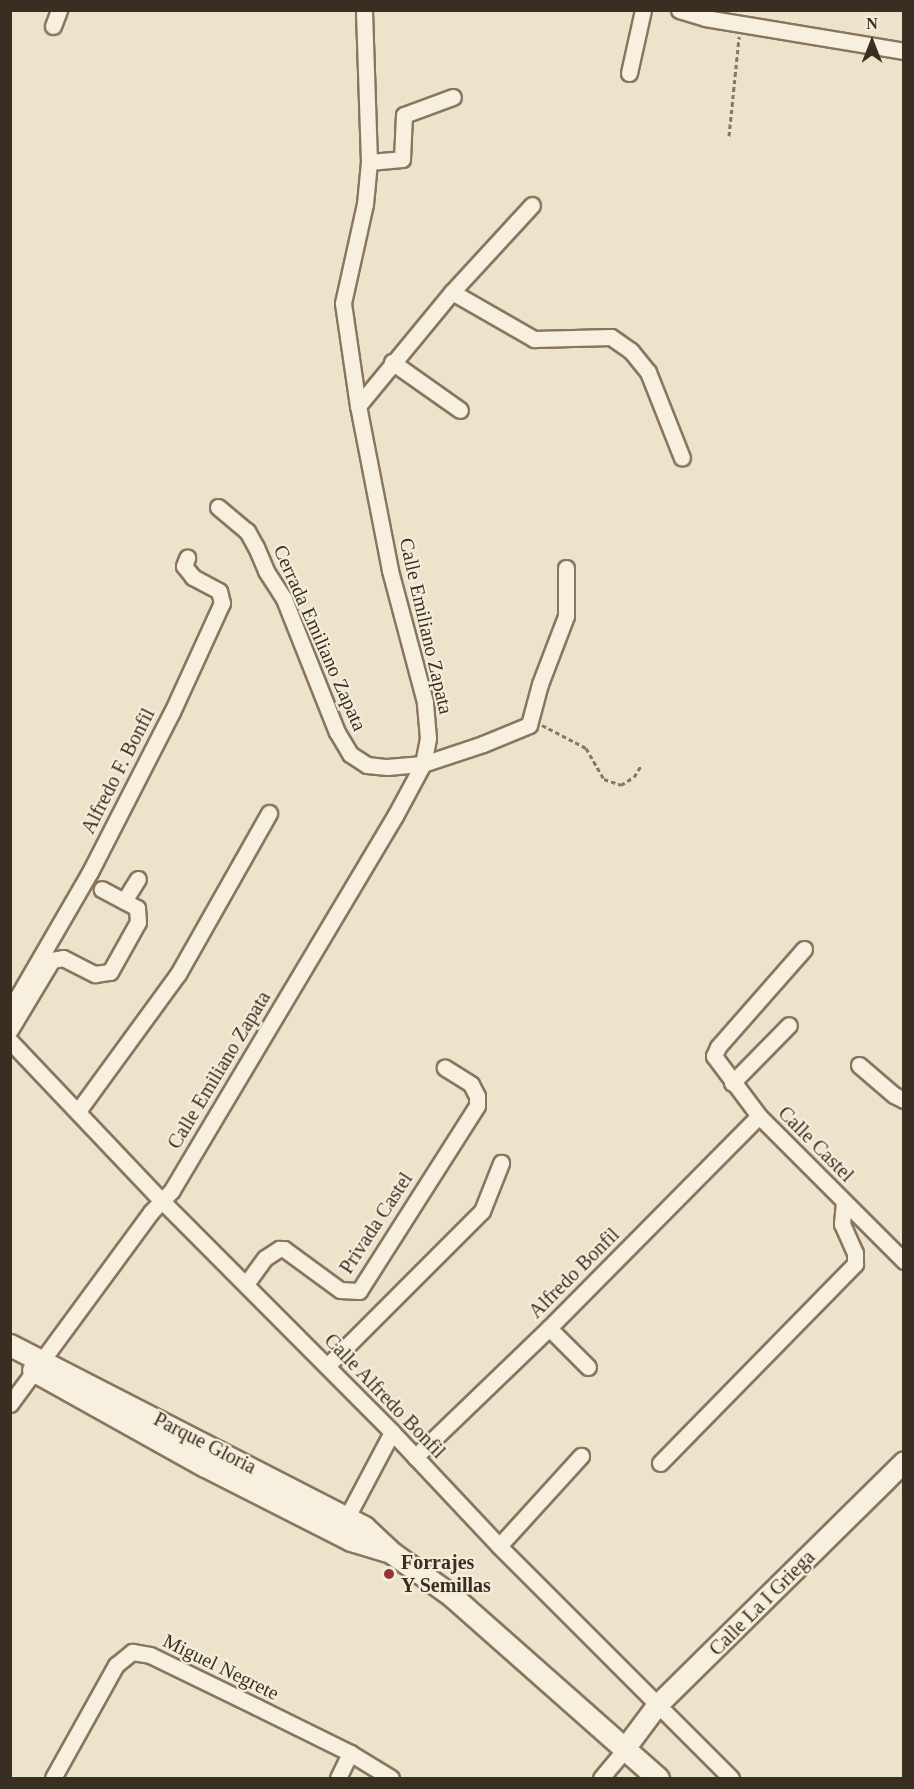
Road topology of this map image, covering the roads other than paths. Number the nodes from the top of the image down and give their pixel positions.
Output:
1 (59, 10) edge
2 (364, 10) edge
3 (643, 10) edge
4 (679, 10) edge
5 (706, 14) edge
6 (53, 26) dead end
7 (903, 51) edge
8 (628, 73) dead end
9 (453, 97) dead end
10 (369, 162) junction
11 (532, 205) dead end
12 (452, 292) junction
13 (392, 362) junction
14 (358, 406) junction
15 (460, 410) dead end
16 (682, 458) dead end
17 (218, 507) dead end
18 (187, 558) dead end
19 (566, 568) dead end
20 (423, 764) junction
21 (269, 813) dead end
22 (138, 879) dead end
23 (102, 889) dead end
24 (124, 902) junction
25 (804, 949) dead end
26 (10, 1010) edge
27 (789, 1025) dead end
28 (10, 1030) edge
29 (10, 1041) edge
30 (859, 1065) dead end
31 (445, 1068) dead end
32 (732, 1083) junction
33 (903, 1100) edge
34 (78, 1111) junction
35 (759, 1116) junction
36 (501, 1163) dead end
37 (162, 1200) junction
38 (844, 1203) junction
39 (903, 1261) edge
40 (246, 1284) junction
41 (549, 1328) junction
42 (10, 1345) edge
43 (10, 1360) edge
44 (40, 1366) junction
45 (327, 1366) junction
46 (588, 1366) dead end
47 (10, 1404) edge
48 (392, 1432) junction
49 (580, 1456) dead end
50 (210, 1457) junction
51 (415, 1457) junction
52 (903, 1461) edge
53 (660, 1463) dead end
54 (347, 1517) junction
55 (499, 1546) junction
56 (392, 1553) junction
57 (657, 1706) junction
58 (625, 1749) junction
59 (350, 1753) junction
60 (53, 1779) edge
61 (338, 1779) edge
62 (391, 1779) edge
63 (601, 1779) edge
64 (658, 1779) edge
65 (731, 1779) edge

1 - 6 street
2 - 10 street, Calle Emiliano Zapata
3 - 8 street
4 - 5 street
5 - 7 street
9 - 10 street
10 - 14 street, Calle Emiliano Zapata
11 - 12 street
12 - 13 street
12 - 16 street
13 - 14 street
13 - 15 street
14 - 20 street, Calle Emiliano Zapata
17 - 20 street, Cerrada Emiliano Zapata
18 - 26 street, Alfredo F. Bonfil
19 - 20 street, Cerrada Emiliano Zapata
20 - 37 street, Calle Emiliano Zapata
21 - 34 street
22 - 24 street
23 - 24 street
24 - 28 street
25 - 32 street, Calle Castel
27 - 32 street
29 - 34 street, Calle Alfredo Bonfil
30 - 33 street
31 - 40 street, Privada Castel
32 - 35 street, Calle Castel
34 - 37 street, Calle Alfredo Bonfil
35 - 38 street, Calle Castel
35 - 41 street, Alfredo Bonfil
36 - 45 street
37 - 40 street, Calle Alfredo Bonfil
37 - 44 street, Calle Emiliano Zapata
38 - 39 street, Calle Castel
38 - 53 street
40 - 45 street, Calle Alfredo Bonfil
41 - 46 street
41 - 51 street, Alfredo Bonfil
42 - 44 main road, Parque Gloria
43 - 44 main road, Parque Gloria
44 - 47 street, Calle Emiliano Zapata
44 - 50 main road, Parque Gloria
45 - 48 street, Calle Alfredo Bonfil
48 - 51 street, Calle Alfredo Bonfil
48 - 54 street
49 - 55 street
50 - 54 main road, Parque Gloria
50 - 56 main road, Parque Gloria
51 - 55 street, Calle Alfredo Bonfil
52 - 57 street, Calle La I Griega
54 - 56 main road, Parque Gloria
55 - 57 street, Calle Alfredo Bonfil
56 - 58 main road, Parque Gloria
57 - 58 street, Calle La I Griega
57 - 65 street, Calle Alfredo Bonfil
58 - 63 street
58 - 64 main road, Parque Gloria
59 - 60 street, Miguel Negrete
59 - 61 street
59 - 62 street, Miguel Negrete

